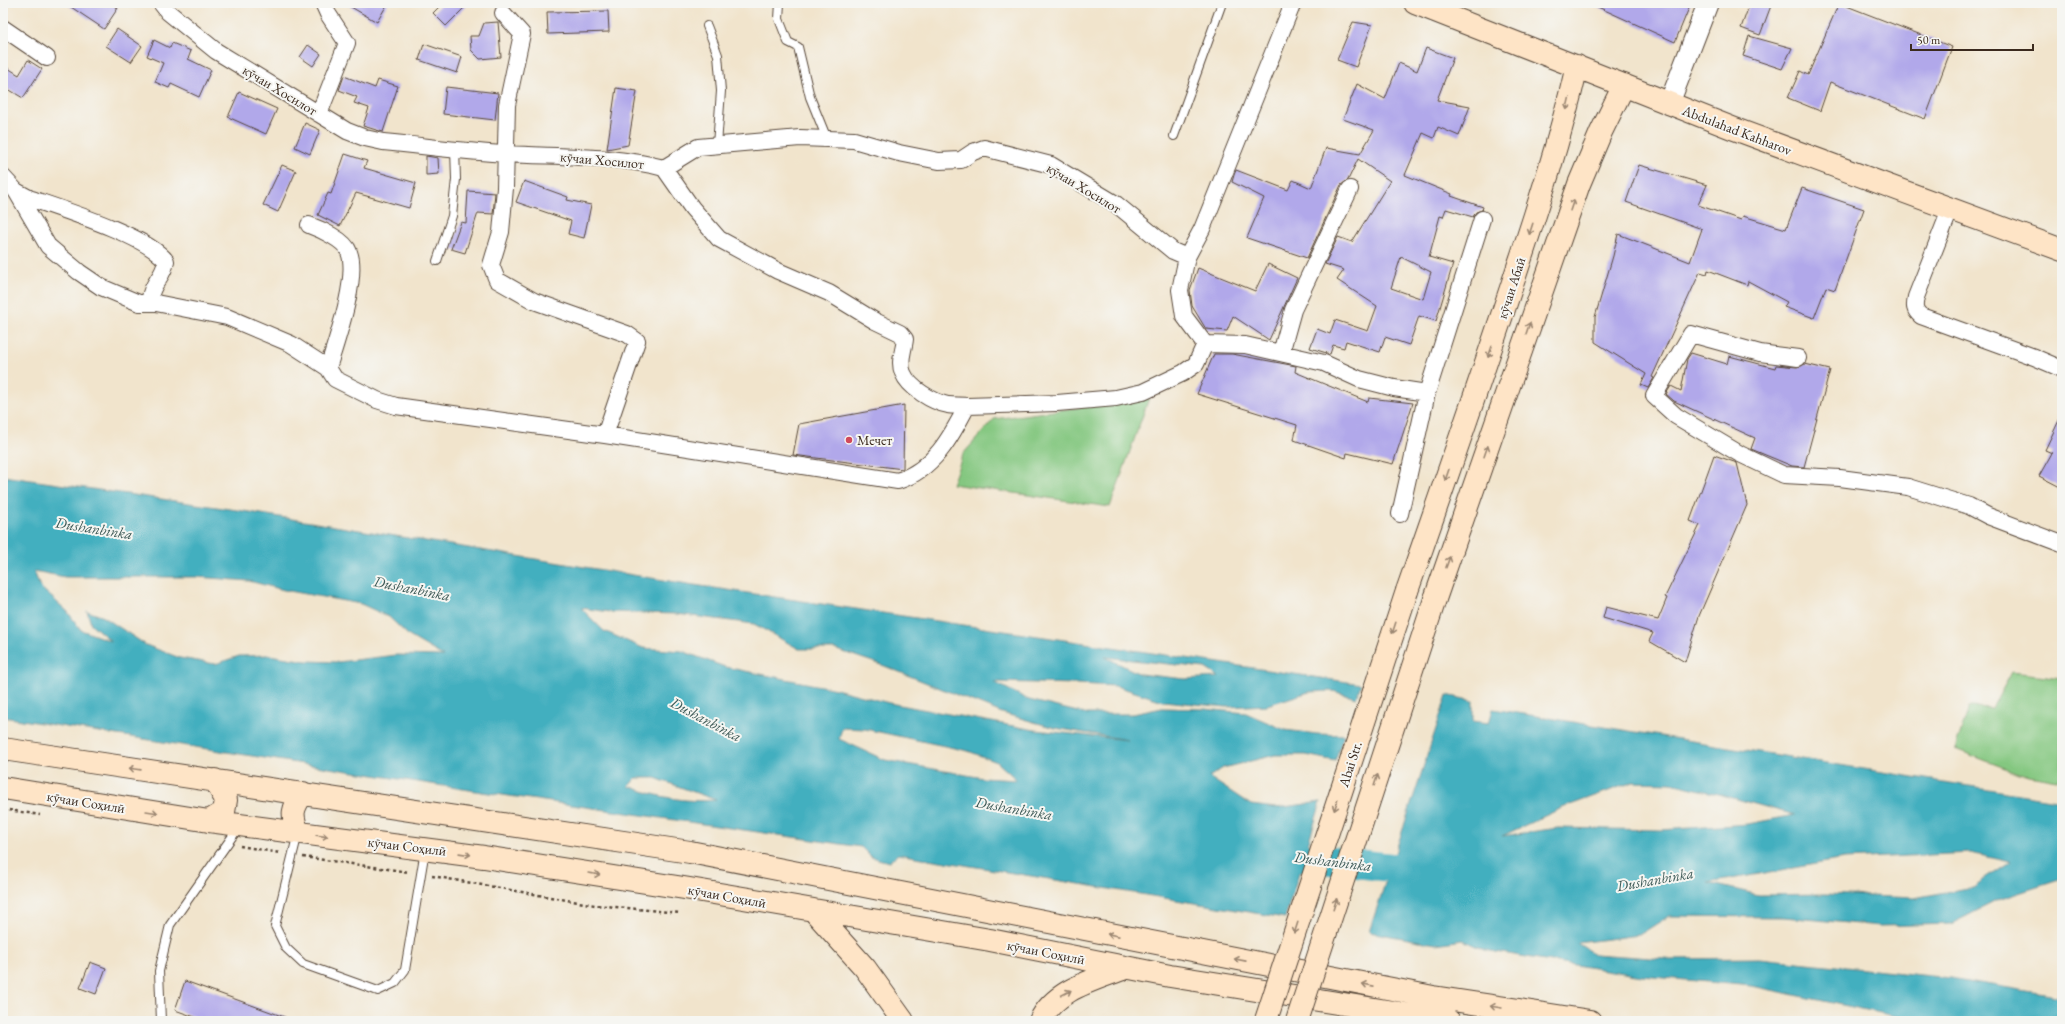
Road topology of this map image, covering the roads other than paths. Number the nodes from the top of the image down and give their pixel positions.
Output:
1 (161, 3) edge
2 (323, 3) edge
3 (780, 3) edge
4 (1222, 3) edge
5 (1293, 3) edge
6 (1415, 3) edge
7 (1708, 3) edge
8 (503, 13) dead end
9 (707, 26) dead end
10 (3, 28) edge
11 (47, 58) dead end
12 (1577, 66) junction
13 (1624, 85) junction
14 (1669, 104) junction
15 (320, 114) junction
16 (1174, 136) dead end
17 (827, 139) junction
18 (717, 145) junction
19 (455, 149) junction
20 (506, 154) junction
21 (664, 168) junction
22 (3, 177) edge
23 (1350, 188) dead end
24 (16, 191) junction
25 (1950, 210) junction
26 (1482, 219) dead end
27 (309, 225) dead end
28 (2062, 250) edge
29 (1187, 257) junction
30 (437, 260) dead end
31 (156, 304) junction
32 (1205, 344) junction
33 (1281, 353) junction
34 (1798, 358) dead end
35 (328, 368) junction
36 (2062, 369) edge
37 (1427, 393) junction
38 (967, 406) junction
39 (605, 435) junction
40 (1400, 514) dead end
41 (2062, 544) edge
42 (3, 749) edge
43 (215, 780) junction
44 (3, 788) edge
45 (303, 793) junction
46 (208, 821) junction
47 (240, 825) junction
48 (298, 832) junction
49 (425, 849) junction
50 (813, 910) junction
51 (1125, 968) junction
52 (161, 1021) edge
53 (903, 1021) edge
54 (1040, 1021) edge
55 (1266, 1021) edge
56 (1297, 1021) edge
57 (1449, 1021) edge
58 (1590, 1021) edge

1 - 15 street, кӯчаи Хосилот
2 - 15 street
3 - 17 lane
4 - 16 lane
5 - 29 street
6 - 12 main road, Abdulahad Kahharov
7 - 14 street
8 - 20 street
9 - 18 lane
10 - 11 street
12 - 13 main road, Abdulahad Kahharov
12 -> 55 main road, Abai Str., bridge
13 - 14 main road, Abdulahad Kahharov
56 -> 13 main road, bridge
14 - 25 main road, Abdulahad Kahharov
15 - 19 street, кӯчаи Хосилот
17 - 18 street, кӯчаи Хосилот
17 - 29 street, кӯчаи Хосилот
18 - 21 street, кӯчаи Хосилот
19 - 20 street, кӯчаи Хосилот
19 - 30 lane
20 - 21 street, кӯчаи Хосилот
20 - 39 street
21 - 38 street
22 - 24 street
23 - 33 street
24 - 31 street
24 - 31 street
25 - 28 main road, Abdulahad Kahharov
25 - 36 street
26 - 37 street
27 - 35 street
29 - 32 street
31 - 35 street
32 - 33 street
32 - 38 street
33 - 37 street
34 - 41 street
35 - 39 street
37 - 40 street
38 - 39 street
43 -> 42 main road
43 - 45 main road
43 - 46 main road
44 -> 46 main road, кӯчаи Соҳилӣ
45 - 48 main road
58 -> 45 main road
46 - 47 main road, кӯчаи Соҳилӣ
47 - 48 main road, кӯчаи Соҳилӣ
47 - 52 lane
48 -> 49 main road, кӯчаи Соҳилӣ
48 - 49 lane
49 -> 50 main road, кӯчаи Соҳилӣ
50 - 51 main road, кӯчаи Соҳилӣ
50 - 53 main road
54 -> 51 main road
51 - 57 main road, кӯчаи Соҳилӣ

